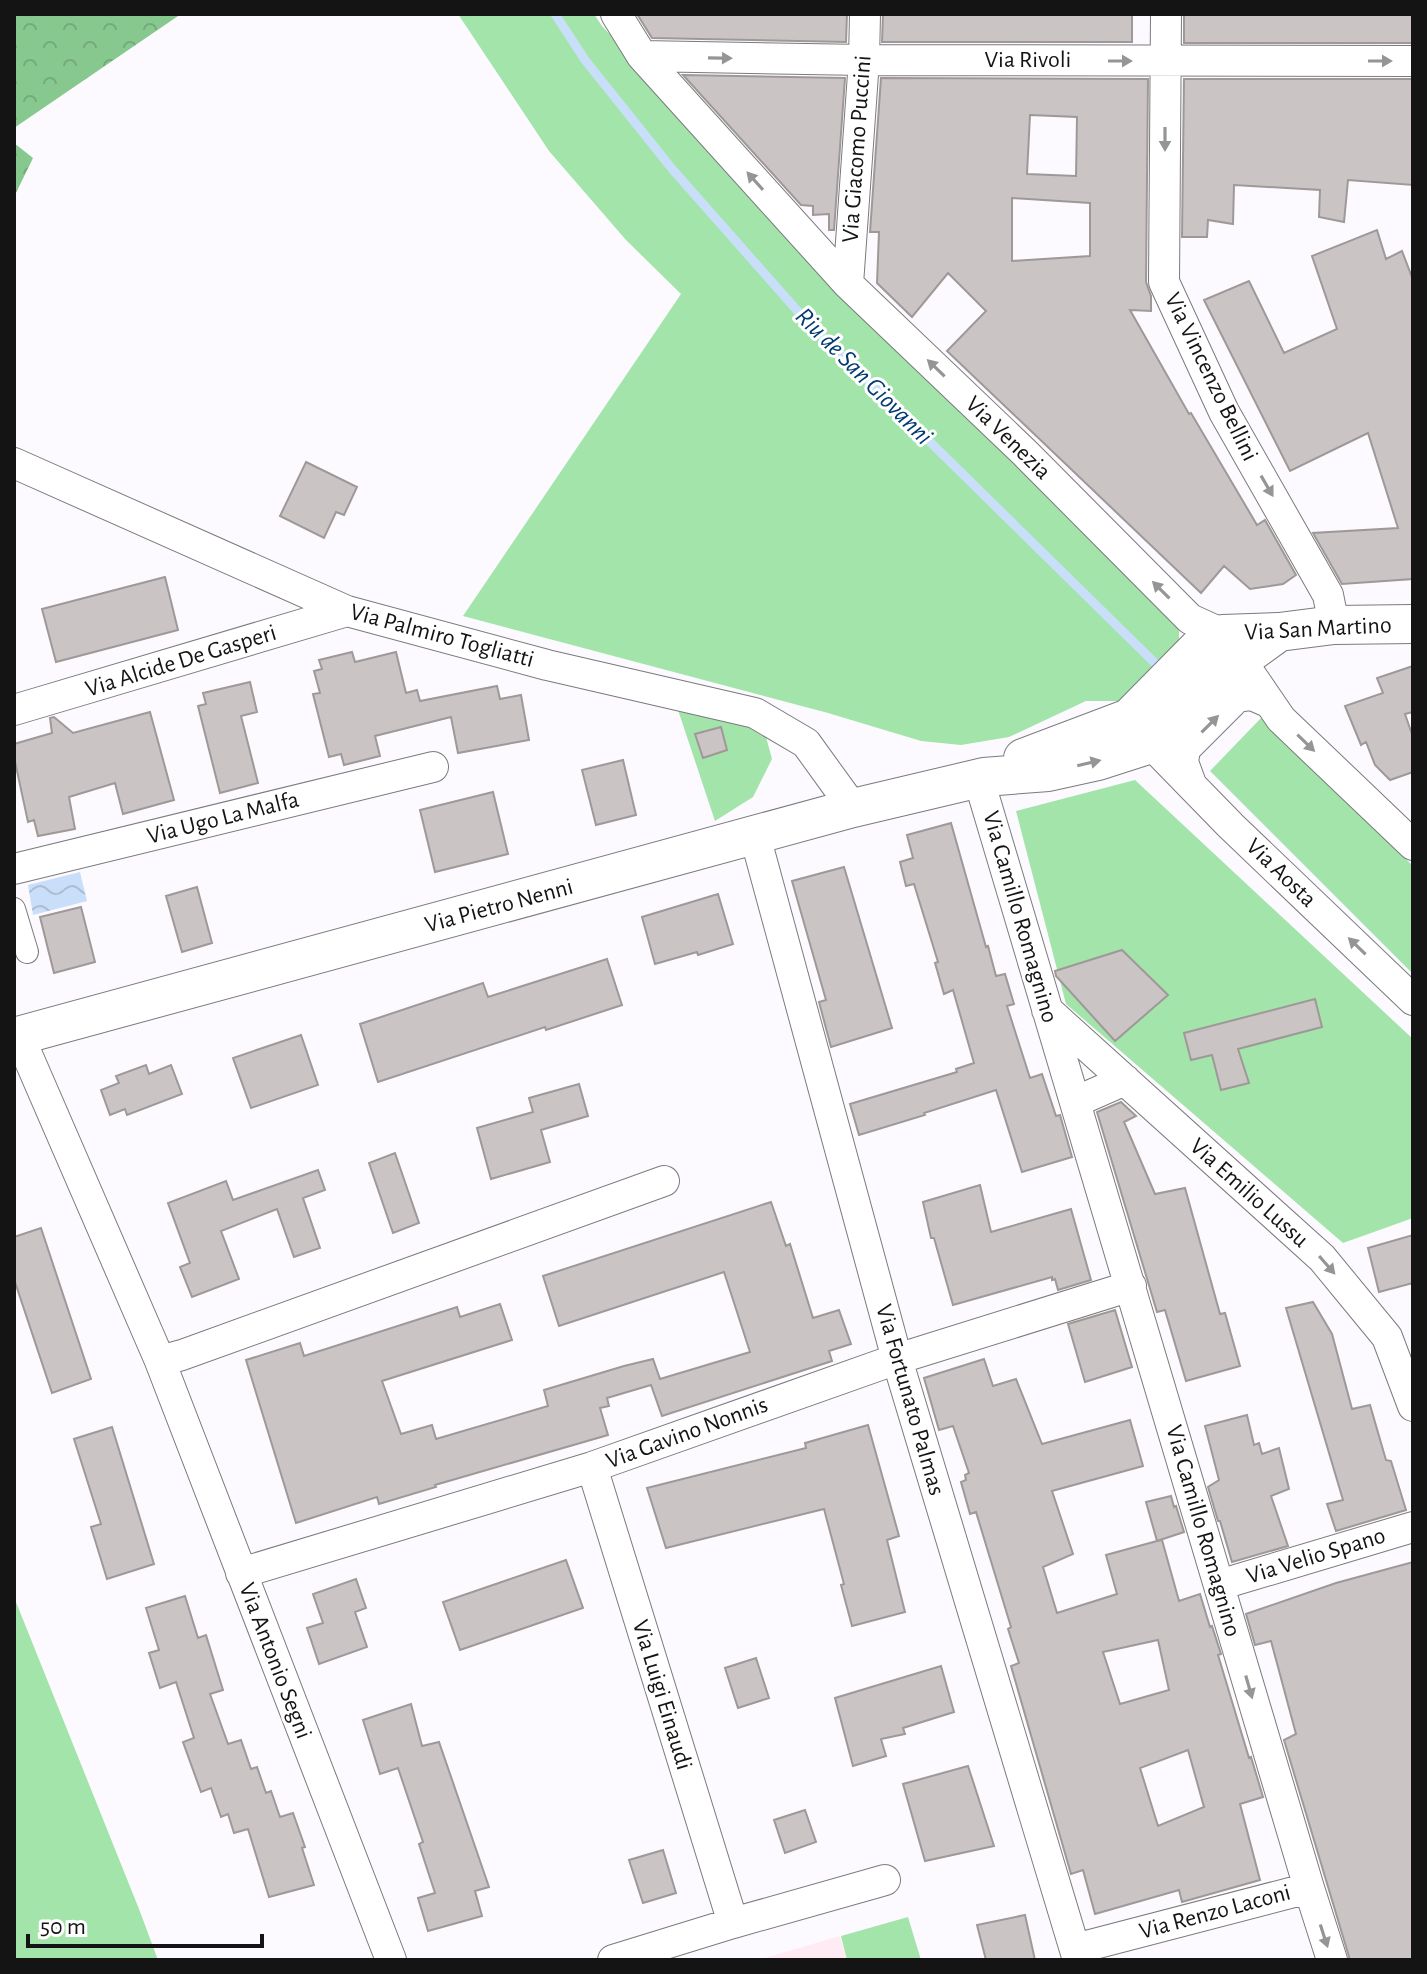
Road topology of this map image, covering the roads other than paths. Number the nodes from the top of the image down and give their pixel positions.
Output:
1 (616, 14) edge
2 (865, 14) edge
3 (1166, 14) edge
4 (642, 56) junction
5 (864, 60) junction
6 (1166, 61) junction
7 (1413, 61) edge
8 (848, 284) junction
9 (14, 463) edge
10 (347, 611) junction
11 (1413, 624) edge
12 (1334, 625) junction
13 (1279, 632) joint
14 (1223, 653) junction
15 (1268, 702) junction
16 (14, 710) edge
17 (1145, 734) junction
18 (433, 767) dead end
19 (984, 777) junction
20 (1191, 784) junction
21 (853, 808) junction
22 (755, 836) junction
23 (1413, 845) edge
24 (14, 869) edge
25 (14, 909) edge
26 (27, 952) dead end
27 (1413, 1000) edge
28 (1047, 1009) junction
29 (17, 1036) edge
30 (1125, 1080) junction
31 (1075, 1102) junction
32 (664, 1181) dead end
33 (1131, 1286) junction
34 (897, 1359) junction
35 (160, 1361) junction
36 (1413, 1406) edge
37 (592, 1467) junction
38 (1413, 1527) edge
39 (241, 1573) junction
40 (1219, 1585) junction
41 (885, 1880) dead end
42 (1309, 1888) junction
43 (733, 1923) junction
44 (1077, 1954) edge
45 (391, 1960) edge
46 (613, 1960) edge
47 (1332, 1960) edge

1 - 4 street, Via Venezia
2 - 5 street, Via Giacomo Puccini
3 - 6 street, Via Vincenzo Bellini
4 -> 5 street, Via Rivoli
8 -> 4 street, Via Venezia
5 -> 6 street, Via Rivoli
5 - 8 street, Via Giacomo Puccini
6 -> 7 street, Via Rivoli
6 -> 12 street, Via Vincenzo Bellini
14 -> 8 street, Via Venezia
9 - 10 street, Via Palmiro Togliatti
10 - 16 street, Via Alcide De Gasperi
10 - 21 street, Via Palmiro Togliatti
11 - 12 street, Via San Martino
12 - 13 street, Via San Martino
13 - 14 street, Via Pietro Nenni
14 - 15 street
14 - 17 street, Via Pietro Nenni
20 -> 15 street
15 -> 23 street
17 - 19 street, Via Pietro Nenni
17 - 20 street, Via Aosta
18 - 24 street, Via Ugo La Malfa
19 - 21 street, Via Pietro Nenni
19 - 28 street, Via Camillo Romagnino
27 -> 20 street, Via Aosta
21 - 22 street, Via Pietro Nenni
22 - 29 street, Via Pietro Nenni
22 - 34 street, Via Fortunato Palmas
25 - 26 street
28 - 30 street, Via Emilio Lussu
28 - 31 street, Via Camillo Romagnino
29 - 35 street, Via Antonio Segni
30 - 31 street
30 -> 36 street, Via Emilio Lussu
31 - 33 street, Via Camillo Romagnino
32 - 35 street
33 - 34 street, Via Gavino Nonnis
33 - 40 street, Via Camillo Romagnino
34 - 37 street, Via Gavino Nonnis
34 - 44 street, Via Fortunato Palmas
35 - 39 street, Via Antonio Segni
37 - 39 street, Via Gavino Nonnis
37 - 43 street, Via Luigi Einaudi
38 - 40 street, Via Velio Spano
39 - 45 street, Via Antonio Segni
40 -> 42 street, Via Camillo Romagnino
41 - 43 street
42 - 44 street, Via Renzo Laconi
42 -> 47 street, Via Camillo Romagnino
43 - 46 street

